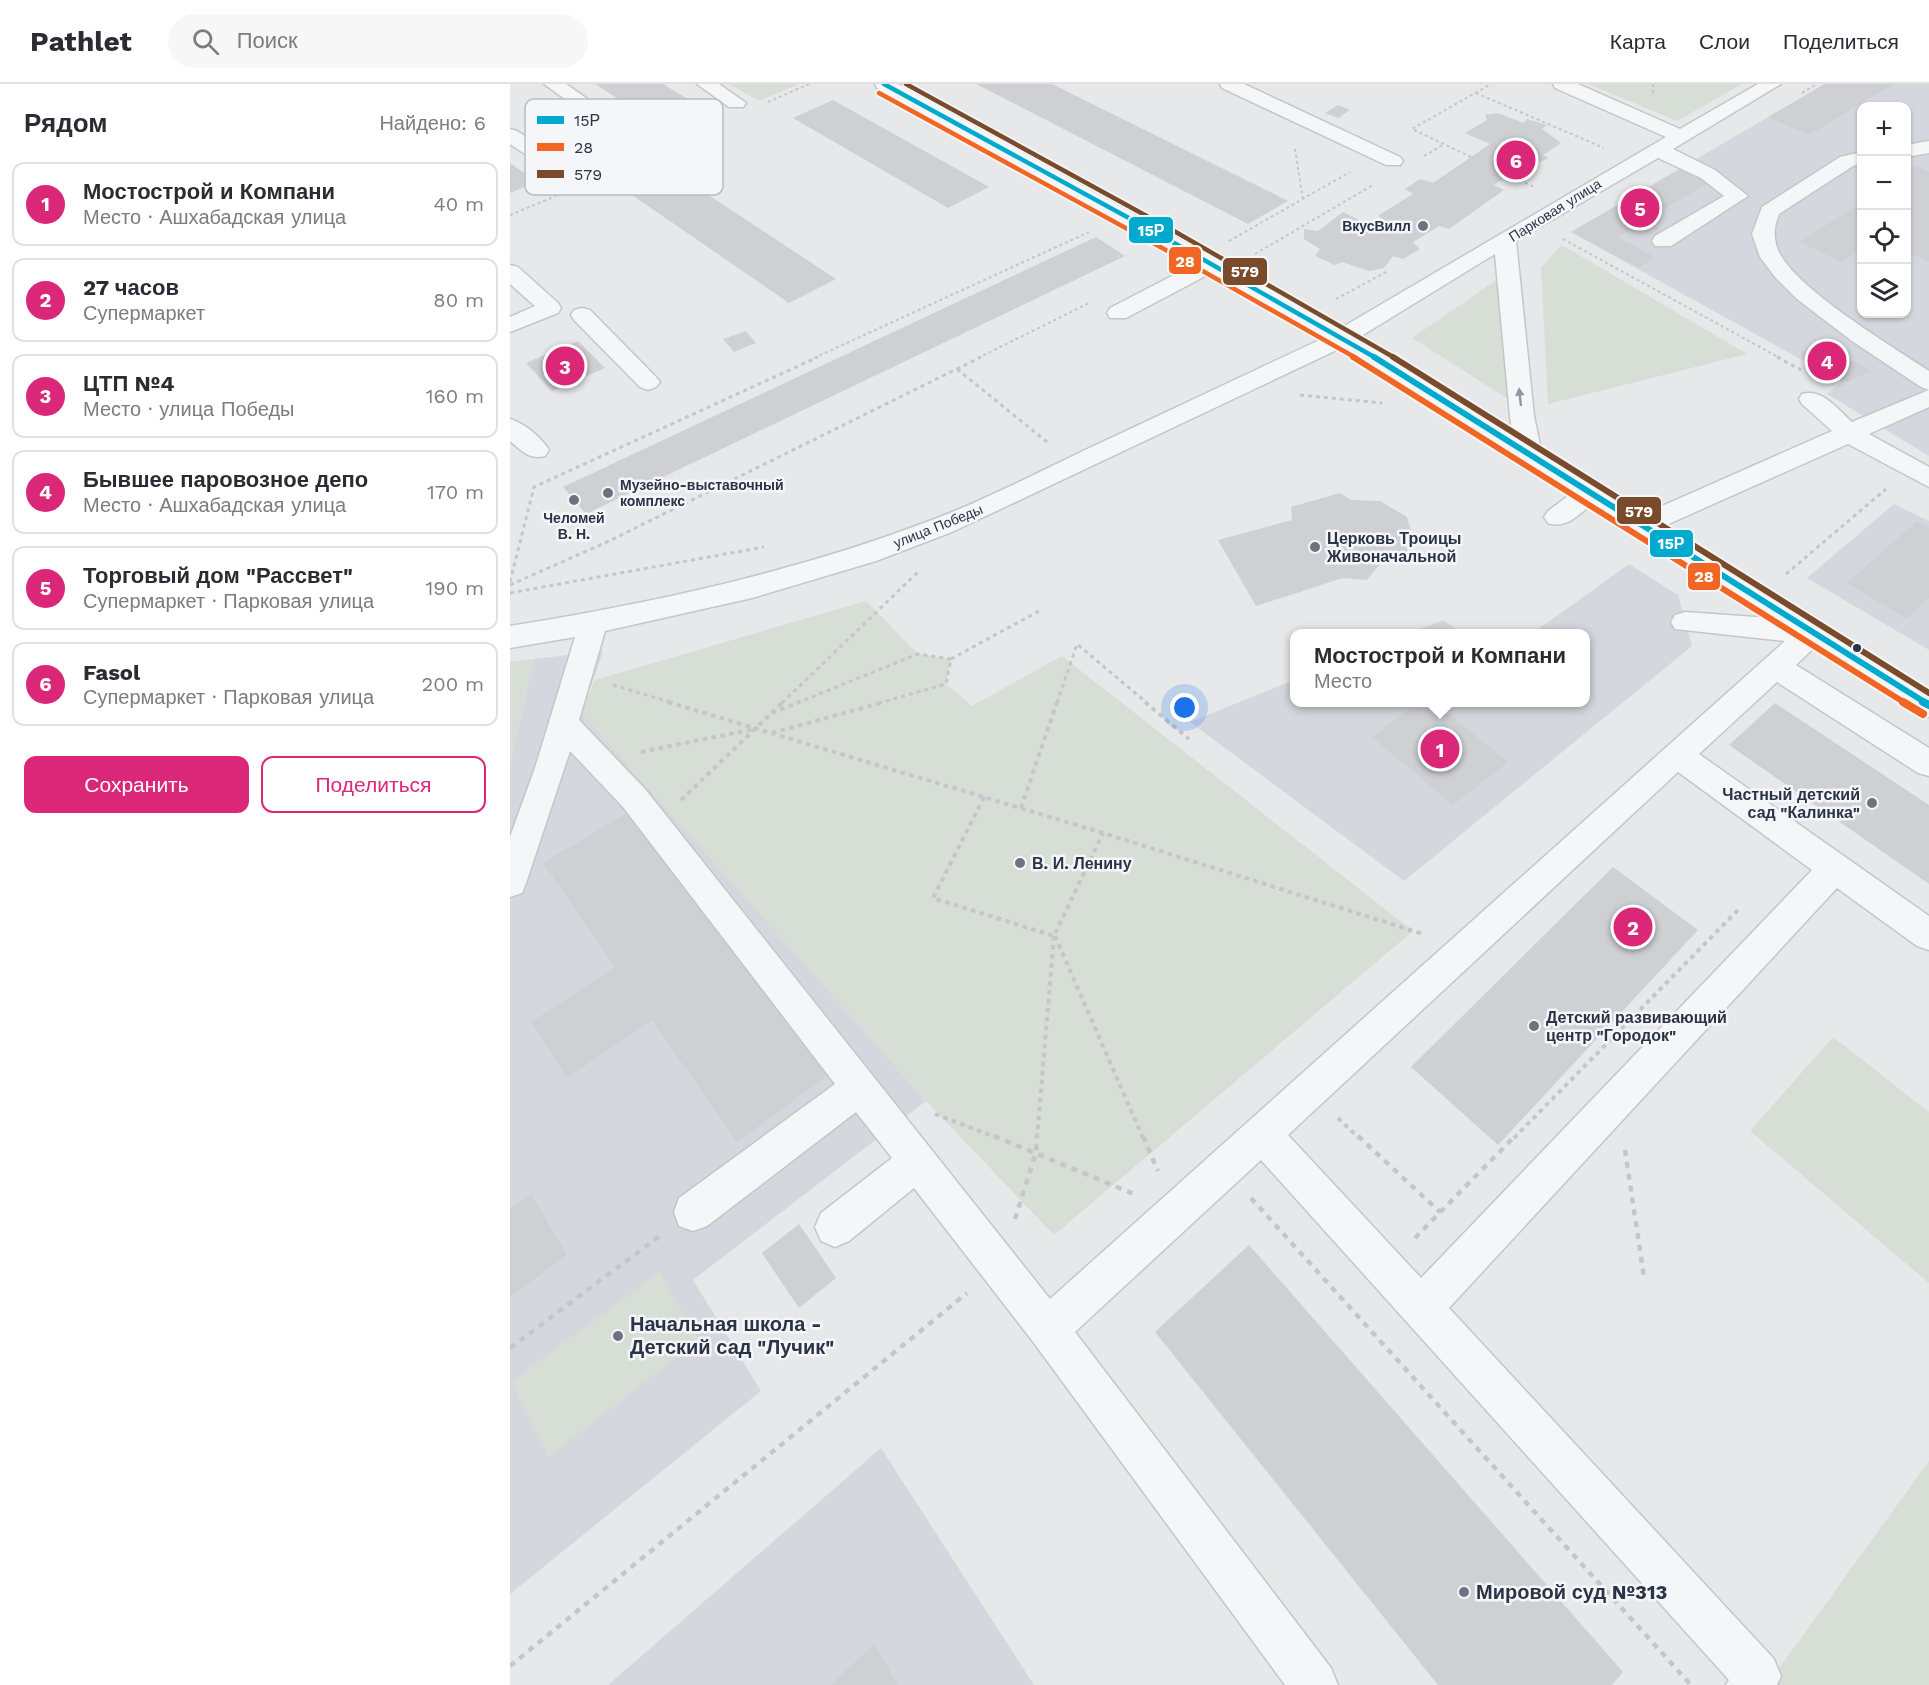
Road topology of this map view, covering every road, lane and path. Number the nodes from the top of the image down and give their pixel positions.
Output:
1 (553, 84) edge
2 (706, 84) edge
3 (884, 84) edge
4 (1229, 84) edge
5 (1491, 84) edge
6 (1562, 84) edge
7 (1772, 84) edge
8 (1475, 93) junction
9 (576, 99) edge
10 (736, 103) dead end
11 (510, 135) edge
12 (1680, 136) junction
13 (1444, 144) junction
14 (525, 145) edge
15 (1295, 145) dead end
16 (1929, 147) edge
17 (1608, 150) dead end
18 (1656, 150) junction
19 (1911, 150) edge
20 (1424, 156) dead end
21 (1471, 157) dead end
22 (1857, 159) edge
23 (1394, 161) dead end
24 (1350, 172) dead end
25 (1509, 175) dead end
26 (1374, 185) dead end
27 (1538, 189) dead end
28 (1303, 200) junction
29 (1125, 216) junction
30 (1554, 234) dead end
31 (1504, 241) junction
32 (1663, 241) dead end
33 (1227, 242) dead end
34 (1254, 255) dead end
35 (1212, 264) junction
36 (510, 272) edge
37 (1096, 300) dead end
38 (1118, 313) dead end
39 (582, 315) dead end
40 (1715, 322) dead end
41 (510, 325) edge
42 (1340, 339) junction
43 (957, 369) junction
44 (648, 382) dead end
45 (1929, 382) edge
46 (1296, 394) dead end
47 (1929, 398) edge
48 (1811, 399) dead end
49 (1389, 403) dead end
50 (510, 427) edge
51 (1850, 434) junction
52 (1040, 449) dead end
53 (536, 450) dead end
54 (1529, 455) junction
55 (1920, 473) edge
56 (1591, 493) junction
57 (1557, 517) dead end
58 (1642, 525) junction
59 (771, 546) dead end
60 (918, 572) dead end
61 (1779, 580) dead end
62 (510, 583) edge
63 (510, 592) edge
64 (1039, 611) dead end
65 (1685, 622) dead end
66 (593, 623) junction
67 (1813, 632) junction
68 (510, 637) edge
69 (951, 659) junction
70 (1775, 666) junction
71 (578, 675) junction
72 (1929, 705) edge
73 (772, 713) junction
74 (564, 723) junction
75 (755, 729) junction
76 (771, 733) junction
77 (1189, 739) dead end
78 (1677, 755) junction
79 (598, 760) junction
80 (1929, 764) edge
81 (984, 797) junction
82 (1021, 808) junction
83 (654, 825) junction
84 (1103, 833) junction
85 (1835, 868) junction
86 (510, 883) edge
87 (1745, 903) dead end
88 (1929, 935) edge
89 (1054, 936) junction
90 (1467, 947) junction
91 (860, 1087) junction
92 (926, 1111) dead end
93 (1332, 1113) dead end
94 (1262, 1134) junction
95 (1625, 1148) dead end
96 (1036, 1152) junction
97 (918, 1161) junction
98 (1224, 1169) junction
99 (693, 1212) joint
100 (1176, 1212) junction
101 (1440, 1212) junction
102 (835, 1227) dead end
103 (1000, 1266) junction
104 (1385, 1268) junction
105 (1644, 1277) dead end
106 (1421, 1308) junction
107 (1048, 1329) junction
108 (510, 1348) edge
109 (510, 1666) edge
110 (1314, 1685) edge
111 (1691, 1685) edge
112 (1750, 1685) edge

1 - 9 street
2 - 10 street
3 - 29 street
4 - 23 street
5 - 8 path
6 - 12 street
7 - 12 street, Парковая улица
8 - 13 path
8 - 17 path
11 - 14 street
12 - 18 street, Парковая улица
13 - 20 path
13 - 21 path
15 - 28 path
16 - 19 street
18 - 31 street, Парковая улица
18 - 32 street
22 - 45 street
24 - 28 path
25 - 27 path
26 - 34 path
28 - 33 path
29 - 35 street
29 - 62 path
30 - 40 path
31 - 42 street, Парковая улица
54 -> 31 street
35 - 38 street
35 - 42 street
36 - 41 street
37 - 43 path
39 - 44 street
42 - 54 street
42 - 66 street, улица Победы
43 - 52 path
43 - 62 path
46 - 49 path
47 - 51 street
48 - 51 street
50 - 53 street
51 - 55 street
51 - 58 street
54 - 56 street
55 - 61 path
56 - 57 street
56 - 58 street
58 - 67 street
59 - 63 path
60 - 73 path
64 - 69 path
65 - 67 street
66 - 68 street, улица Победы
66 - 71 street
67 - 70 street
67 - 72 street
69 - 73 path
69 - 76 path
70 - 78 street
70 - 80 street
71 - 74 street
71 - 75 path
73 - 75 path
74 - 79 street
74 - 86 street
75 - 76 path
75 - 79 path
75 - 83 path
76 - 81 path
77 - 82 path
78 - 85 street
78 - 90 street
79 - 83 street
81 - 82 path
81 - 89 path
82 - 84 path
83 - 91 street
84 - 89 path
84 - 90 path
85 - 88 street
85 - 106 street
87 - 101 path
89 - 96 path
89 - 100 path
90 - 94 street
91 - 97 street
91 - 99 street
92 - 96 path
93 - 101 path
94 - 98 street
94 - 104 street
95 - 105 path
96 - 100 path
96 - 103 path
97 - 102 street
97 - 103 street
98 - 100 street
98 - 111 path
99 - 108 path
100 - 107 street
101 - 104 path
103 - 107 street
103 - 109 path
104 - 106 street
106 - 112 street
107 - 110 street

